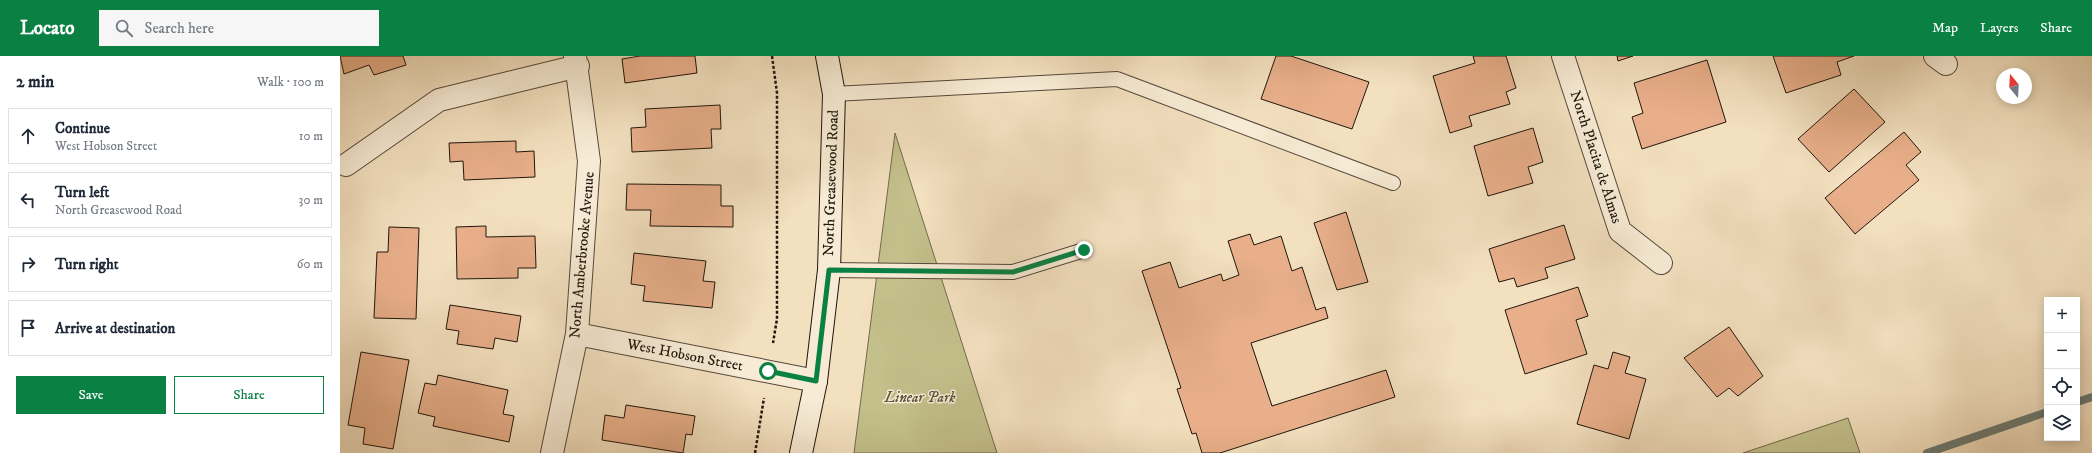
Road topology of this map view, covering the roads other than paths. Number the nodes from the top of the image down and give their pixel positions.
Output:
1 (828, 56) edge
2 (1563, 56) edge
3 (577, 61) edge
4 (834, 94) junction
5 (346, 165) dead end
6 (1393, 183) dead end
7 (1084, 250) dead end
8 (1661, 263) dead end
9 (829, 270) junction
10 (577, 334) junction
11 (816, 381) junction
12 (552, 453) edge
13 (801, 453) edge

1 - 4 street, North Greasewood Road
2 - 8 street, North Placita de Almas
3 - 5 street
3 - 10 street, North Amberbrooke Avenue
4 - 6 lane
4 - 9 street, North Greasewood Road
7 - 9 lane
9 - 11 street, North Greasewood Road
10 - 11 street, West Hobson Street
10 - 12 street, North Amberbrooke Avenue
11 - 13 street, North Greasewood Road

